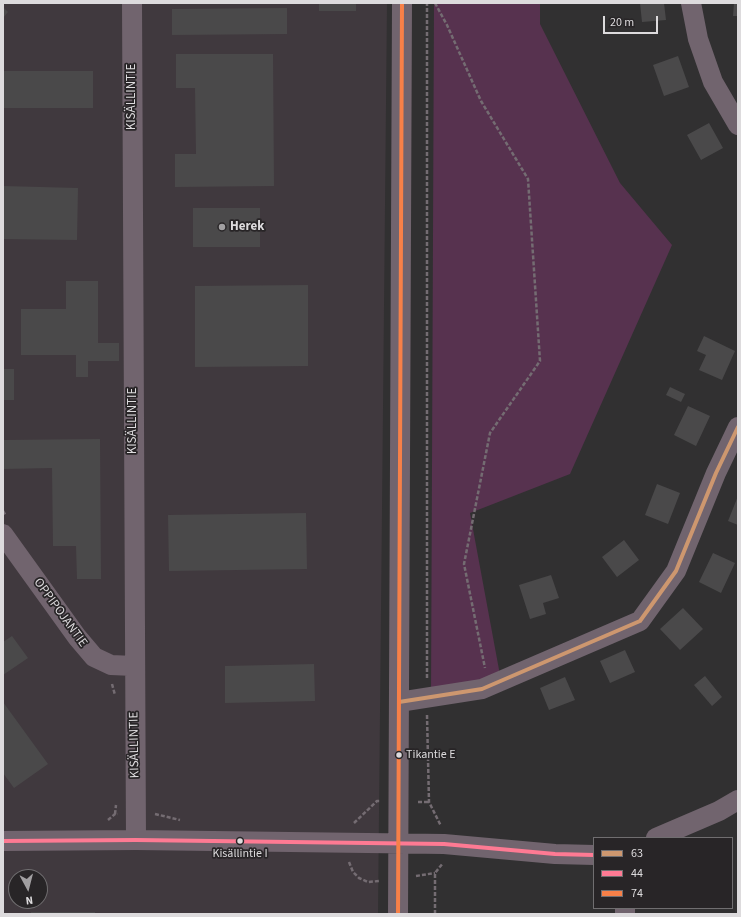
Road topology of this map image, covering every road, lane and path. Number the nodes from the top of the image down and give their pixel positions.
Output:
1 (132, 3) edge
2 (402, 3) edge
3 (427, 3) edge
4 (435, 3) edge
5 (692, 3) edge
6 (738, 125) edge
7 (738, 428) edge
8 (3, 511) edge
9 (5, 526) edge
10 (134, 666) junction
11 (489, 686) junction
12 (427, 699) junction
13 (399, 702) junction
14 (738, 800) edge
15 (398, 801) junction
16 (429, 802) junction
17 (136, 814) junction
18 (187, 821) dead end
19 (105, 822) dead end
20 (658, 837) edge
21 (3, 840) edge
22 (136, 840) junction
23 (349, 843) junction
24 (398, 843) junction
25 (444, 844) junction
26 (593, 855) edge
27 (398, 878) junction
28 (398, 914) edge
29 (435, 914) edge

1 - 10 street, KISÄLLINTIE
2 - 13 street
3 - 12 path
4 - 11 path
5 - 6 street
7 - 11 street
8 - 9 path
9 - 10 street, OPPIPOJANTIE
10 - 17 street, KISÄLLINTIE
11 - 12 street
12 - 13 street
12 - 16 path
13 - 15 street
14 - 20 street
15 - 16 path
15 - 23 path
15 - 24 street
16 - 25 path
17 - 18 path
17 - 19 path
17 - 22 street, KISÄLLINTIE
21 - 22 street
22 - 23 street
23 - 24 street
23 - 27 path
24 - 25 street
24 - 27 street
25 - 26 street
25 - 29 path
27 - 28 street

